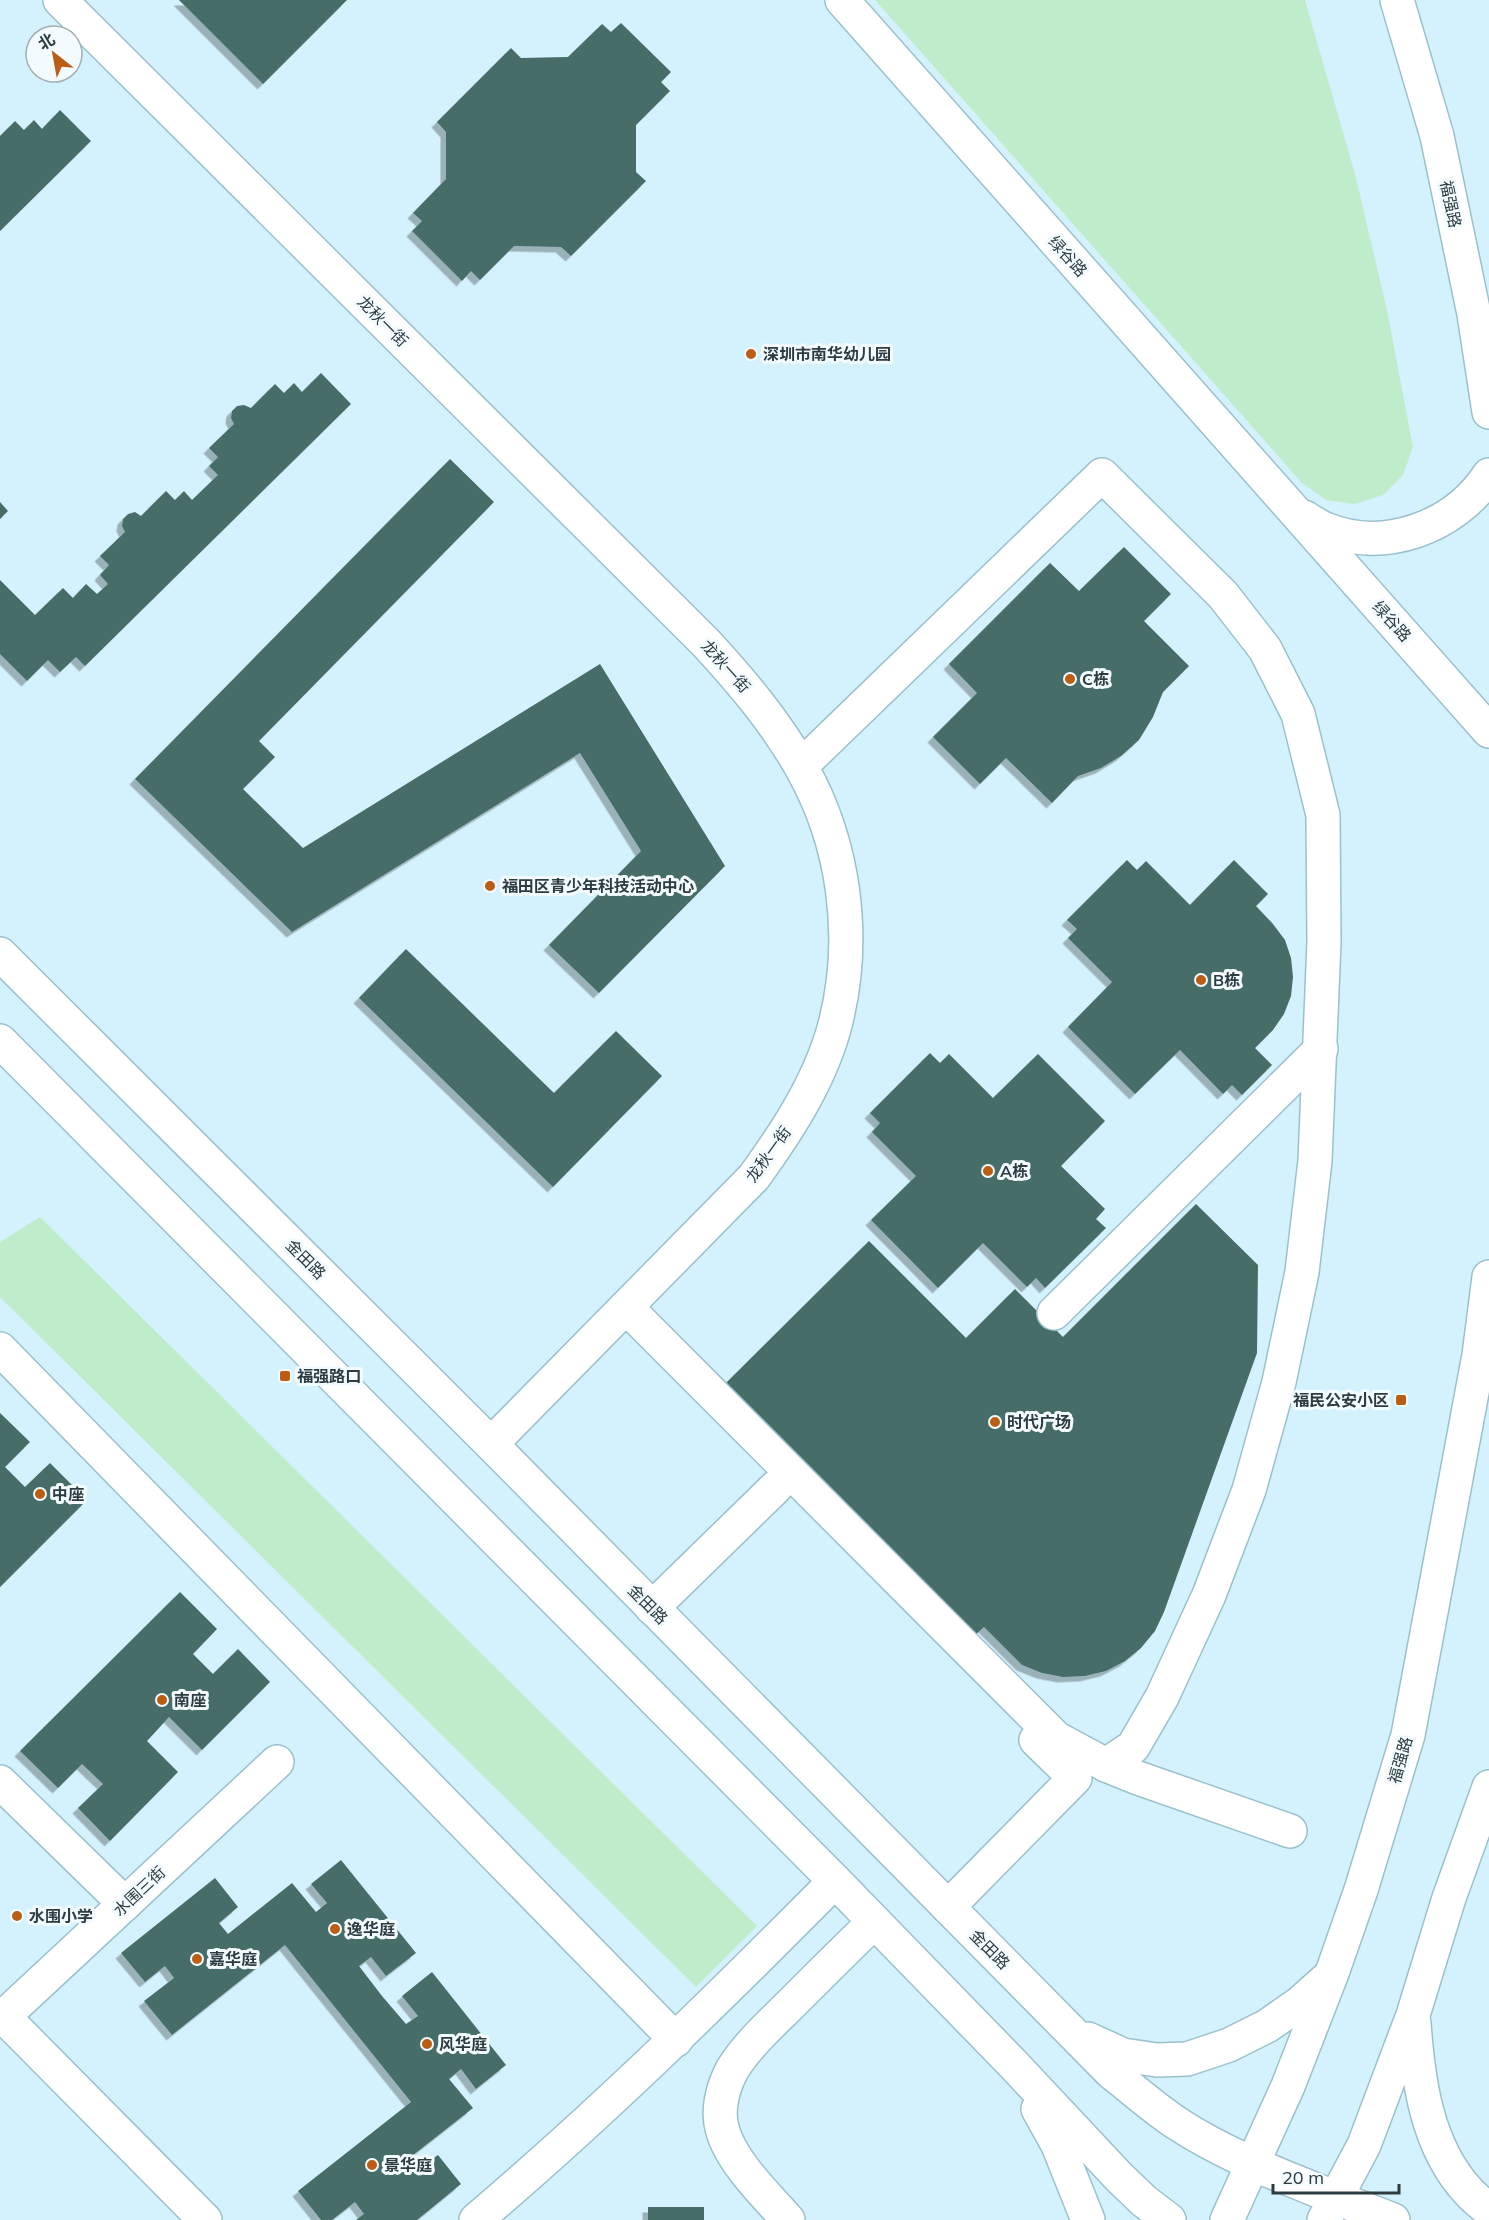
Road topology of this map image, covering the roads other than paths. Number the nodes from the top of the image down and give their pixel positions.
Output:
1 (60, 0) edge
2 (842, 0) edge
3 (1397, 0) edge
4 (1489, 412) edge
5 (1489, 475) edge
6 (1295, 512) junction
7 (1489, 731) edge
8 (801, 766) junction
9 (0, 954) edge
10 (0, 1041) edge
11 (1321, 1049) junction
12 (1489, 1277) edge
13 (1054, 1313) dead end
14 (619, 1314) junction
15 (0, 1349) edge
16 (491, 1444) junction
17 (776, 1487) junction
18 (652, 1608) junction
19 (277, 1762) dead end
20 (1106, 1765) junction
21 (0, 1782) edge
22 (1489, 1787) edge
23 (1290, 1830) dead end
24 (835, 1881) junction
25 (125, 1904) junction
26 (948, 1907) junction
27 (874, 1922) junction
28 (1332, 1973) junction
29 (1413, 2015) junction
30 (2, 2019) edge
31 (1059, 2019) junction
32 (676, 2040) junction
33 (1014, 2065) junction
34 (1252, 2164) junction
35 (1330, 2209) edge
36 (1489, 2210) edge
37 (205, 2220) edge
38 (476, 2220) edge
39 (788, 2220) edge
40 (1088, 2220) edge
41 (1169, 2220) edge
42 (1227, 2220) edge
43 (1393, 2220) edge

1 - 8 street, 龙秋一街
2 - 6 street, 绿谷路
3 - 4 street, 福强路
5 - 6 street, 绿谷路
6 - 7 street, 绿谷路
8 - 11 street
8 - 14 street, 龙秋一街
9 - 16 street, 金田路
10 - 24 street
11 - 13 street
11 - 20 street
12 - 28 street, 福强路
14 - 16 street, 龙秋一街
14 - 17 street
14 - 20 street
15 - 32 street
16 - 18 street, 金田路
17 - 18 street
17 - 26 street
18 - 26 street, 金田路
19 - 25 street, 水围三街
20 - 23 street
21 - 25 street
22 - 29 street
24 - 27 street
24 - 32 street
25 - 30 street, 水围三街
26 - 31 street, 金田路
27 - 33 street
27 - 39 street
28 - 31 street
28 - 34 street, 福强路
29 - 35 street
29 - 36 street
30 - 37 street
31 - 34 street, 金田路
32 - 38 street
33 - 40 street
33 - 41 street
34 - 35 street, 金田路
34 - 42 street, 福强路
35 - 43 street, 金田路

